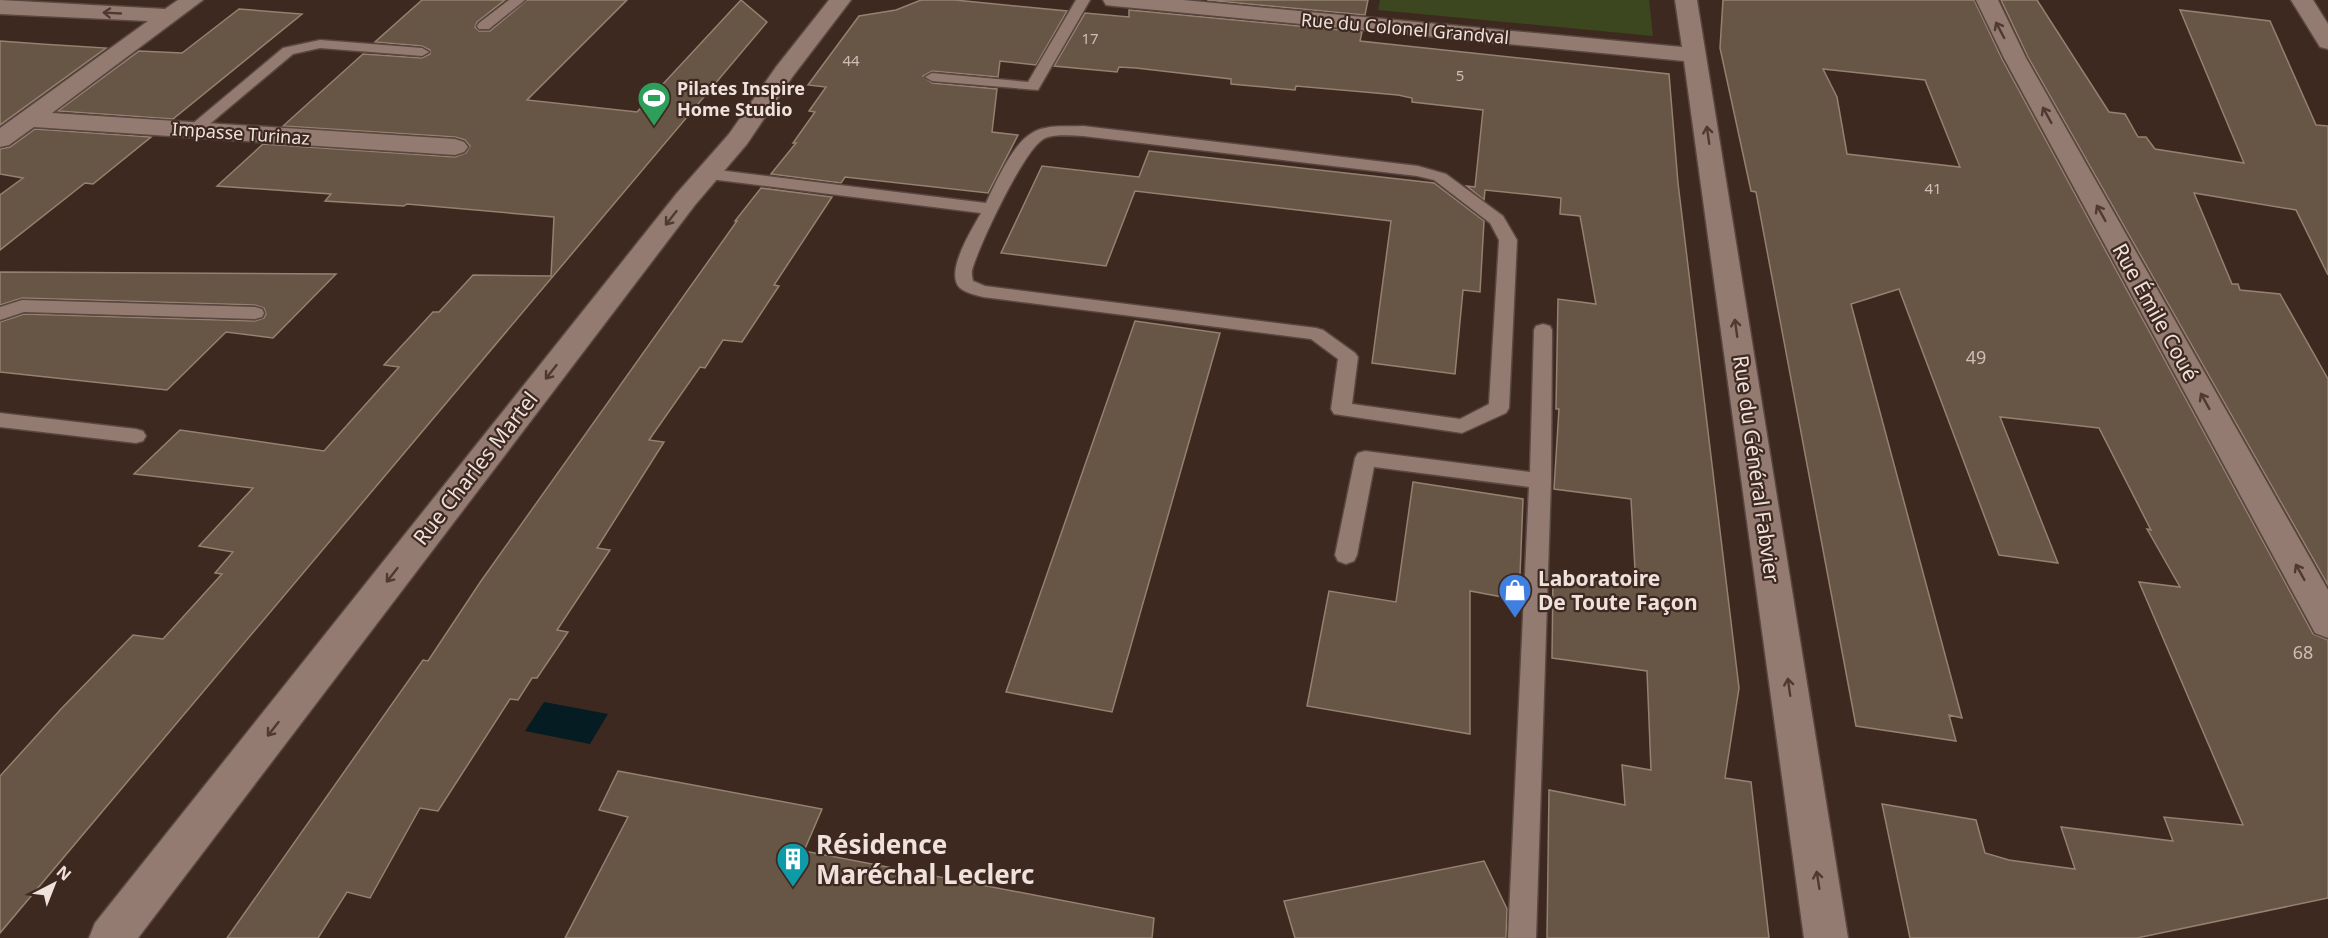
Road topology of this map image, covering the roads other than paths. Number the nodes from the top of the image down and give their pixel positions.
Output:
1 (192, 0) edge
2 (518, 0) edge
3 (840, 0) edge
4 (1083, 0) edge
5 (1114, 0) edge
6 (1686, 0) edge
7 (1987, 0) edge
8 (2302, 0) edge
9 (0, 7) edge
10 (170, 16) junction
11 (484, 26) dead end
12 (2328, 42) edge
13 (422, 52) dead end
14 (1696, 55) junction
15 (932, 77) dead end
16 (28, 119) junction
17 (193, 130) junction
18 (2, 136) edge
19 (455, 147) dead end
20 (710, 174) junction
21 (992, 208) junction
22 (255, 313) dead end
23 (0, 314) edge
24 (1543, 330) dead end
25 (0, 420) edge
26 (136, 436) dead end
27 (1540, 481) junction
28 (1346, 555) dead end
29 (2328, 623) edge
30 (111, 938) edge
31 (1522, 938) edge
32 (1826, 938) edge

1 - 10 street
2 - 11 lane
3 - 20 street, Rue Charles Martel
4 - 15 lane
5 - 14 street, Rue du Colonel Grandval
6 - 14 street, Rue du Général Fabvier
29 -> 7 street, Rue Émile Coué
8 - 12 street
10 -> 9 street
10 - 16 street
13 - 17 lane
32 -> 14 street, Rue du Général Fabvier
16 - 17 street, Impasse Turinaz
16 - 18 street
17 - 19 street, Impasse Turinaz
20 - 21 lane
20 -> 30 street, Rue Charles Martel
21 - 21 lane
22 - 23 lane
24 - 27 lane
25 - 26 lane
27 - 28 lane
27 - 31 lane

